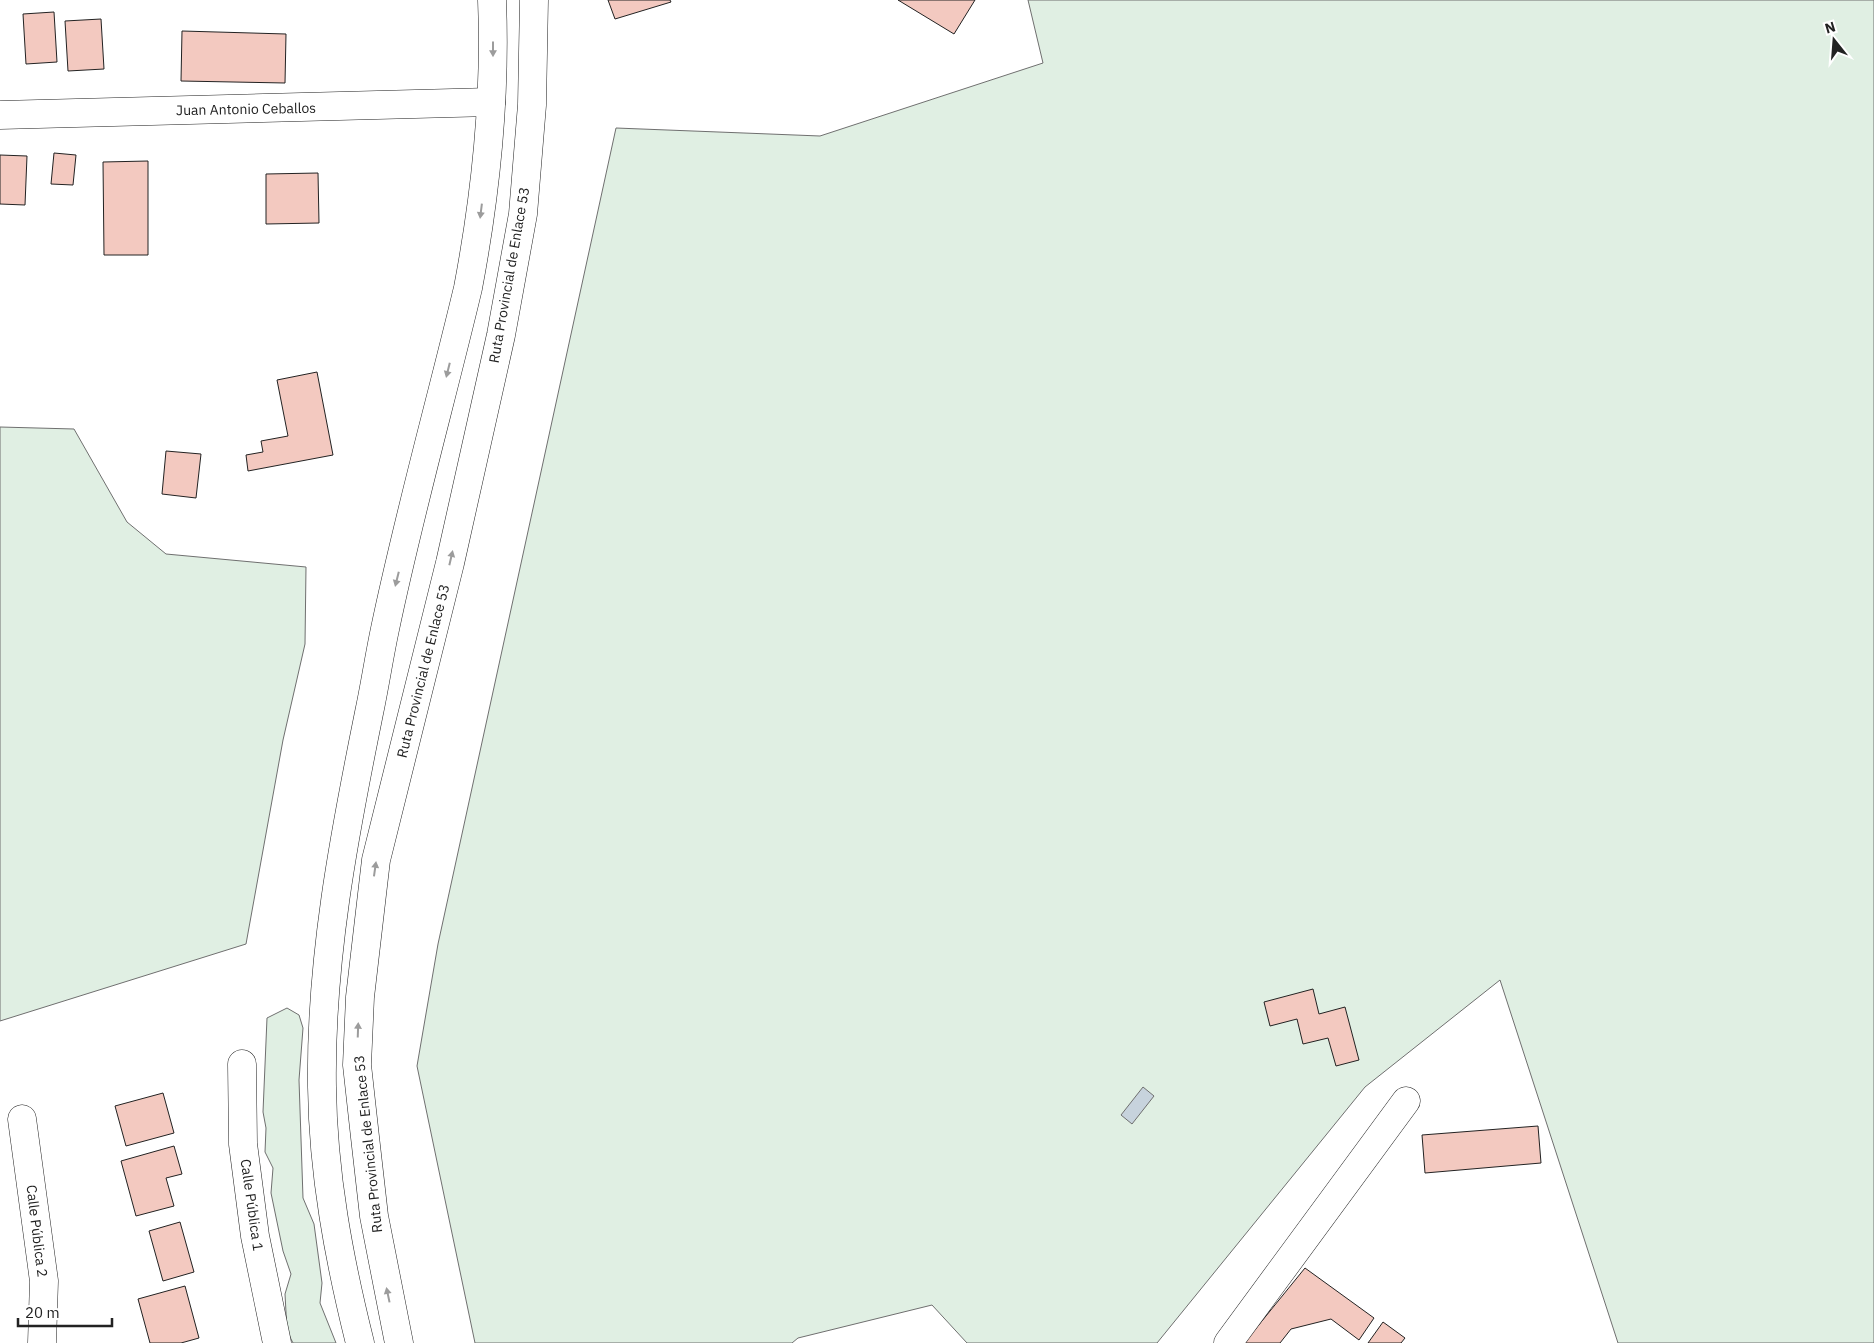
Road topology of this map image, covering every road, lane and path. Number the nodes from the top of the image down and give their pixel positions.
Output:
1 (492, 0) edge
2 (534, 0) edge
3 (491, 102) junction
4 (0, 115) edge
5 (242, 1064) dead end
6 (1406, 1101) dead end
7 (22, 1119) dead end
8 (42, 1343) edge
9 (277, 1343) edge
10 (360, 1343) edge
11 (399, 1343) edge
12 (1228, 1343) edge

1 -> 3 main road
11 -> 2 main road, Ruta Provincial de Enlace 53
3 - 4 main road, Juan Antonio Ceballos
3 -> 10 main road
5 - 9 main road, Calle Pública 1
6 - 12 main road
7 - 8 main road, Calle Pública 2

